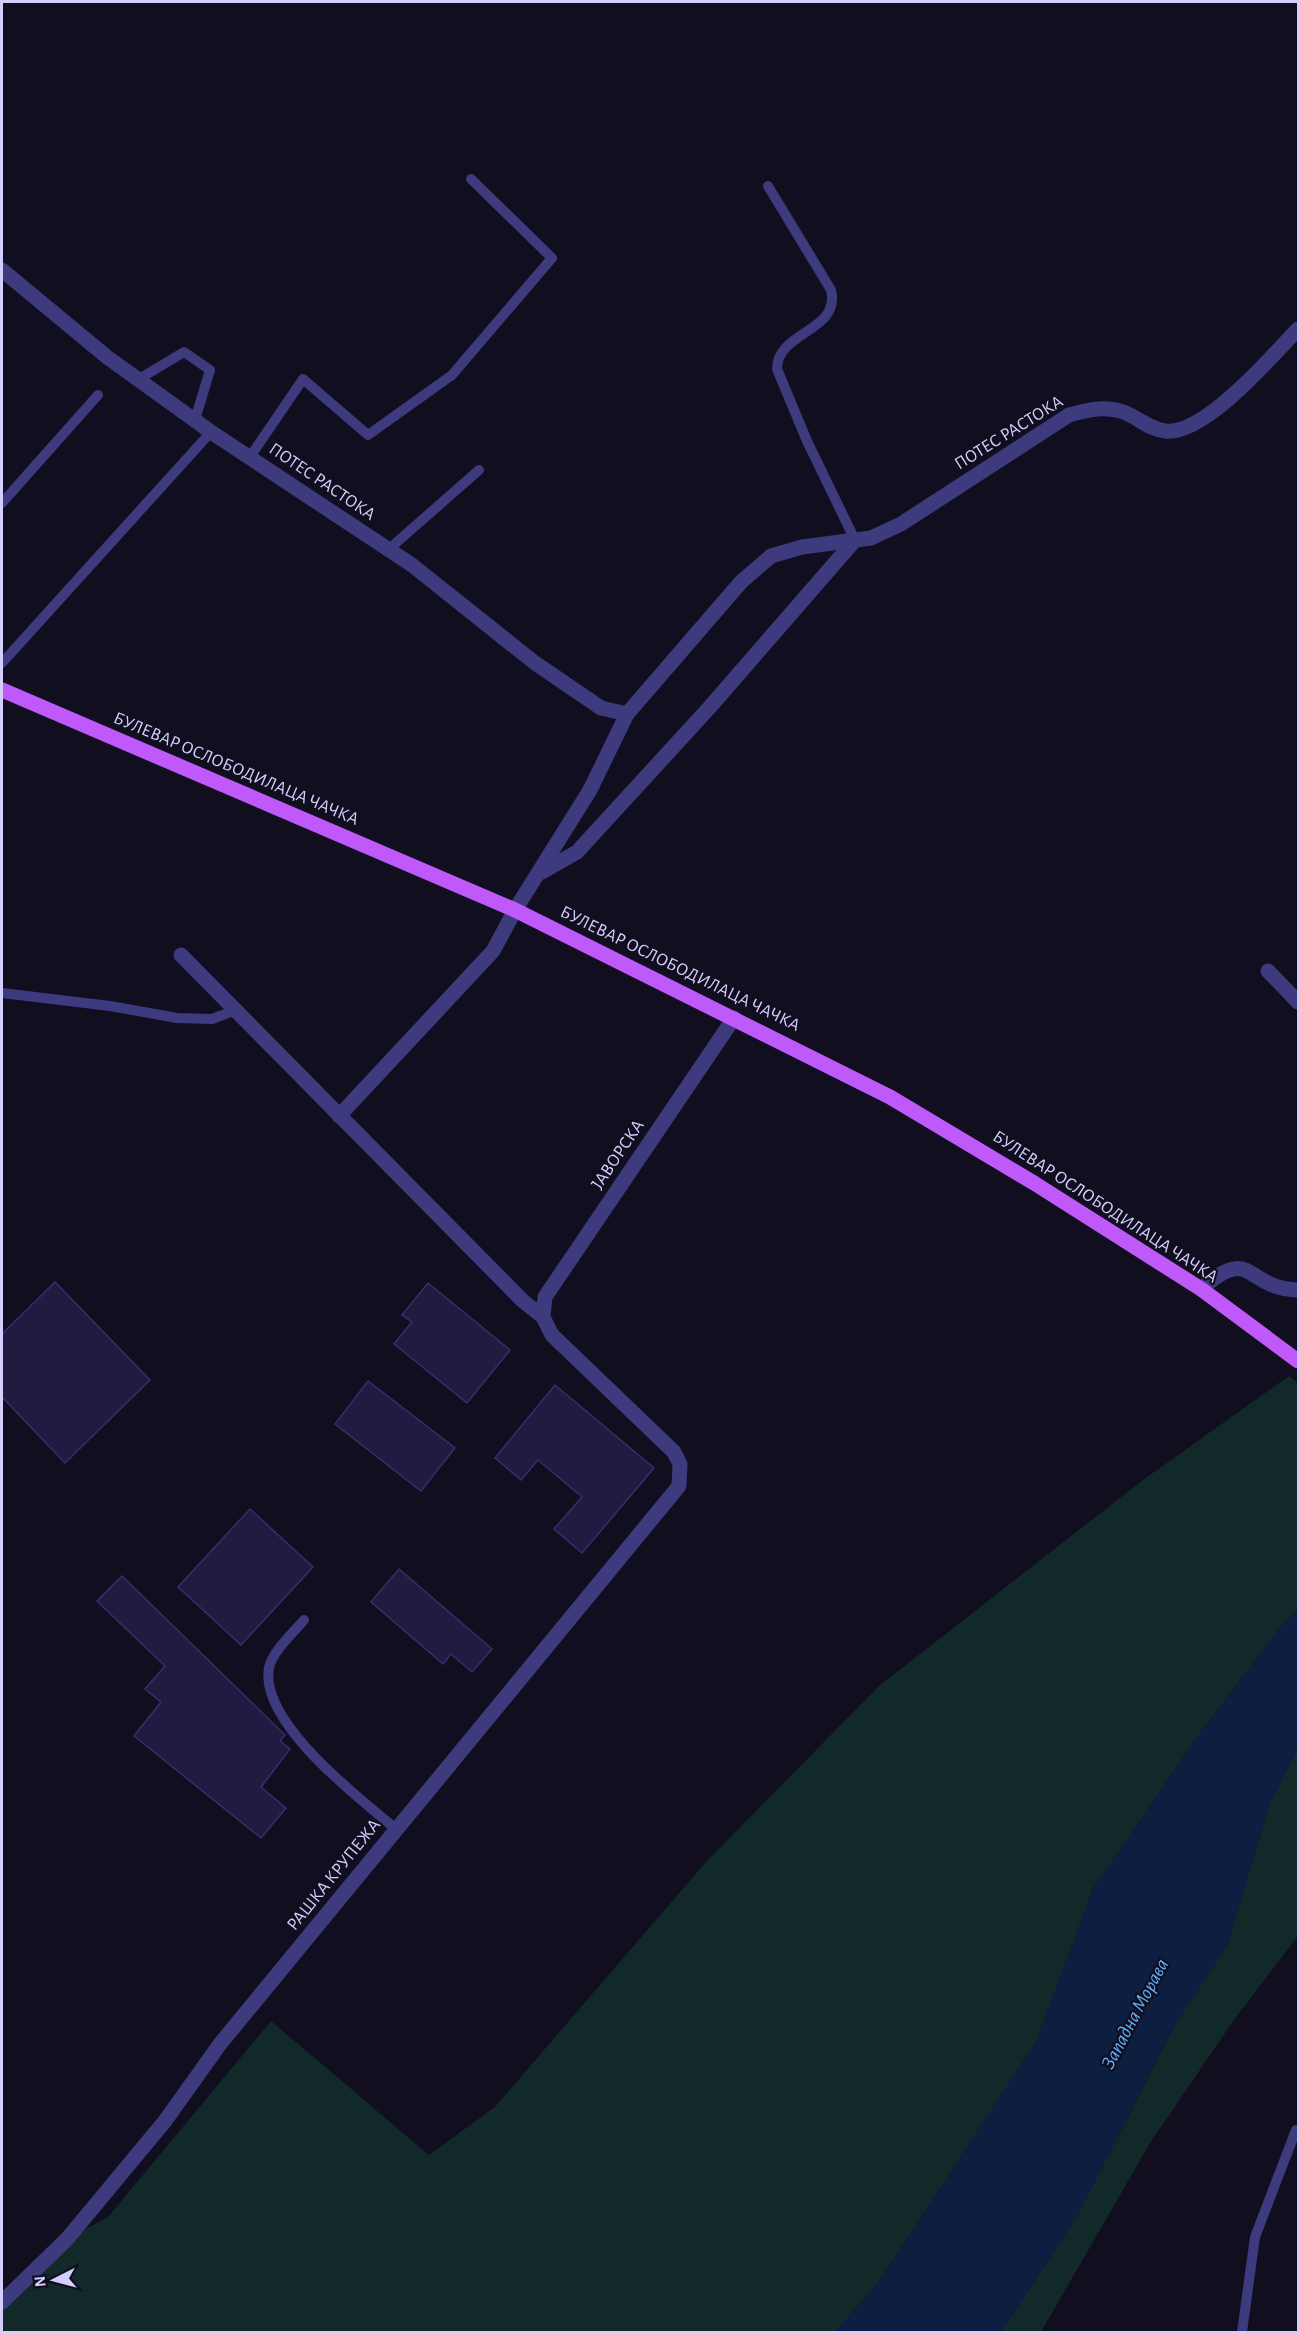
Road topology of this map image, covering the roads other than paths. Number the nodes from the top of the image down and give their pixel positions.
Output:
1 (471, 179) dead end
2 (768, 186) dead end
3 (2, 270) edge
4 (1299, 329) edge
5 (139, 380) junction
6 (98, 395) dead end
7 (195, 420) junction
8 (211, 432) junction
9 (250, 458) junction
10 (479, 470) dead end
11 (2, 503) edge
12 (855, 540) junction
13 (389, 549) junction
14 (2, 663) edge
15 (2, 690) edge
16 (627, 714) junction
17 (539, 873) junction
18 (515, 910) junction
19 (181, 955) dead end
20 (1268, 971) dead end
21 (2, 993) edge
22 (1299, 1002) edge
23 (236, 1010) junction
24 (734, 1018) junction
25 (339, 1116) junction
26 (1201, 1289) junction
27 (1299, 1290) edge
28 (543, 1317) junction
29 (1299, 1361) edge
30 (304, 1620) dead end
31 (396, 1829) junction
32 (1299, 2131) edge
33 (2, 2302) edge
34 (1242, 2332) edge

1 - 9 lane
2 - 12 lane
3 - 5 street, ПОТЕС РАСТОКА
4 - 12 street, ПОТЕС РАСТОКА
5 - 7 street, ПОТЕС РАСТОКА
5 - 7 lane
6 - 11 lane
7 - 8 street, ПОТЕС РАСТОКА
8 - 9 street, ПОТЕС РАСТОКА
8 - 14 lane
9 - 13 street, ПОТЕС РАСТОКА
10 - 13 lane
12 - 16 street, ПОТЕС РАСТОКА
12 - 17 street, ПОТЕС РАСТОКА
13 - 16 street, ПОТЕС РАСТОКА
15 - 18 main road, БУЛЕВАР ОСЛОБОДИЛАЦА ЧАЧКА
16 - 17 street, ПОТЕС РАСТОКА
17 - 18 street, ПОТЕС РАСТОКА
18 - 24 main road, БУЛЕВАР ОСЛОБОДИЛАЦА ЧАЧКА
18 - 25 street
19 - 23 street
20 - 22 street
21 - 23 lane
23 - 25 street
24 - 26 main road, БУЛЕВАР ОСЛОБОДИЛАЦА ЧАЧКА
24 - 28 street, ЈАВОРСКА
25 - 28 street
26 - 27 street
26 - 29 main road, БУЛЕВАР ОСЛОБОДИЛАЦА ЧАЧКА
28 - 31 street, РАШКА КРУПЕЖА
30 - 31 lane
31 - 33 street, РАШКА КРУПЕЖА
32 - 34 lane

